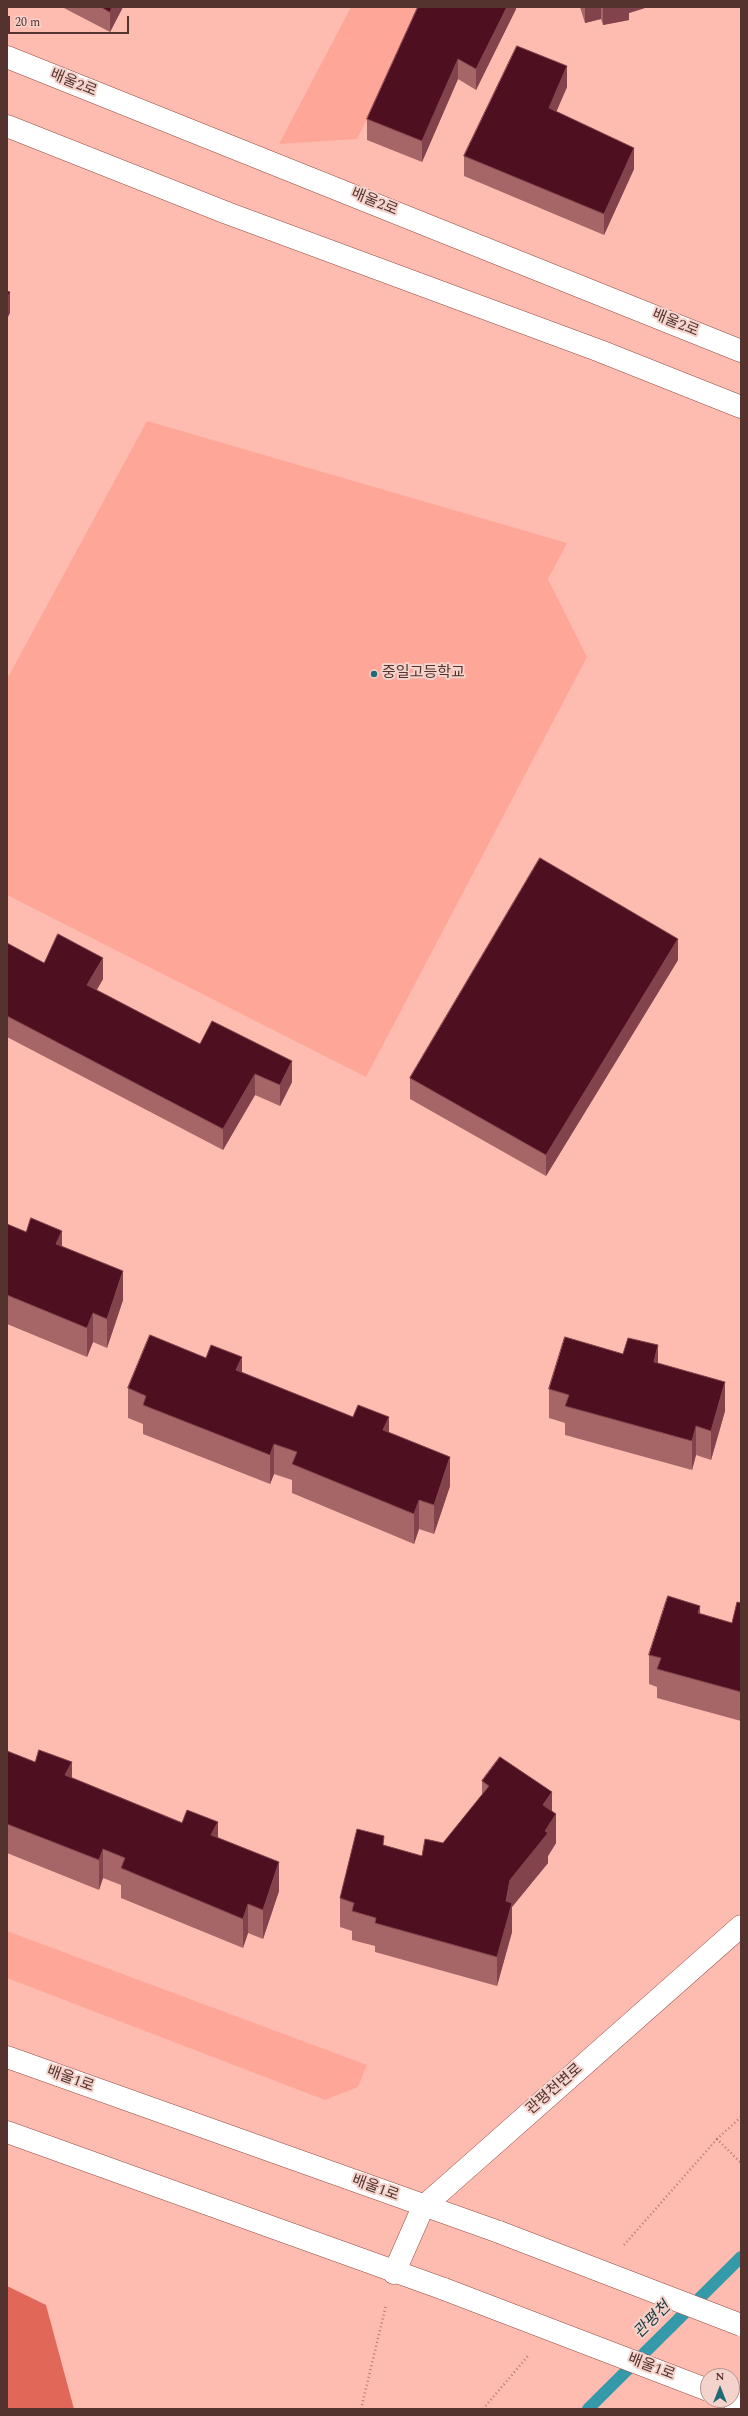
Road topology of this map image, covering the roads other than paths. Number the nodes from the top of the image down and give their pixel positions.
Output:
1 (7, 58) edge
2 (7, 126) edge
3 (741, 351) edge
4 (741, 407) edge
5 (741, 1926) edge
6 (7, 2057) edge
7 (7, 2132) edge
8 (423, 2206) junction
9 (394, 2273) junction
10 (741, 2325) edge
11 (700, 2387) edge

1 - 3 main road, 배울2로
2 - 4 main road
5 - 8 main road, 관평천변로
6 - 8 main road, 배울1로
7 - 9 main road, 배울1로
8 - 9 main road, 관평천변로
8 - 10 main road, 배울1로, bridge
9 - 11 main road, 배울1로, bridge

